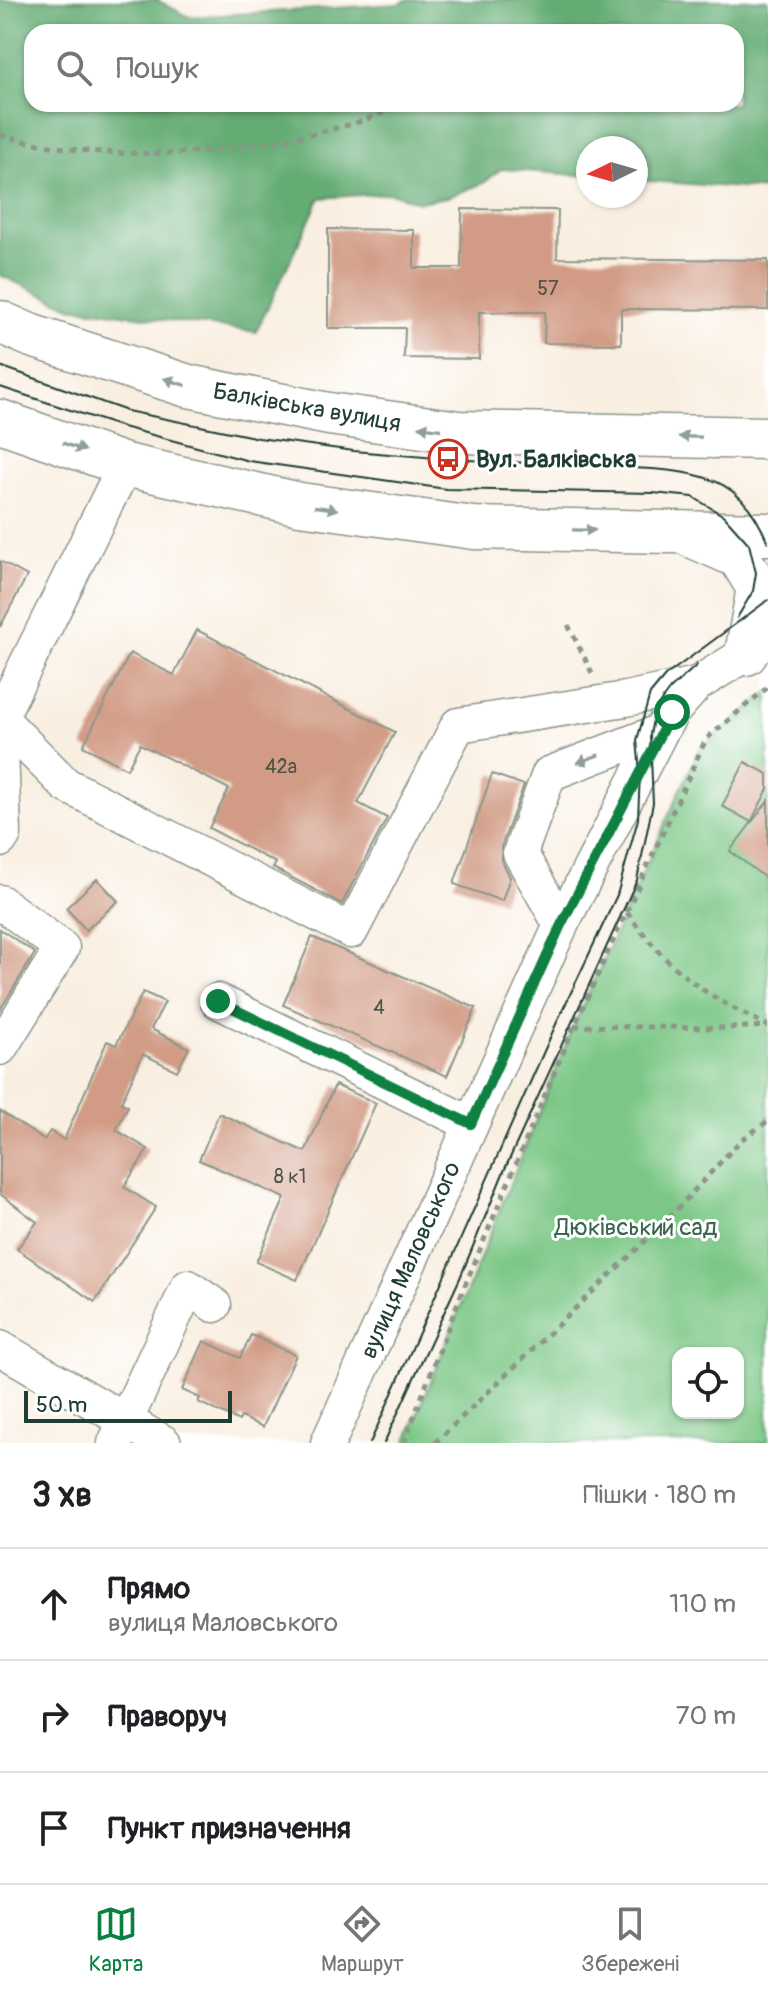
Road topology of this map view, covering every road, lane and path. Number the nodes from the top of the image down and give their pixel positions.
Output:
1 (385, 112) edge
2 (0, 135) edge
3 (0, 322) edge
4 (0, 421) edge
5 (768, 438) edge
6 (125, 465) junction
7 (679, 531) junction
8 (768, 534) edge
9 (761, 660) edge
10 (697, 684) junction
11 (0, 719) edge
12 (661, 731) junction
13 (0, 840) edge
14 (0, 902) edge
15 (627, 912) junction
16 (561, 925) junction
17 (218, 1001) dead end
18 (574, 1026) junction
19 (768, 1026) edge
20 (0, 1048) edge
21 (768, 1121) edge
22 (471, 1124) junction
23 (214, 1305) dead end
24 (0, 1348) edge
25 (120, 1432) edge
26 (164, 1443) edge
27 (328, 1443) edge
28 (404, 1443) edge
29 (435, 1443) edge

1 - 2 path
5 -> 3 main road, Балківська вулиця
4 -> 6 main road
6 -> 7 main road
6 - 11 street
7 - 8 main road
7 - 9 main road
9 - 10 street, вулиця Маловського
9 - 15 path
10 - 11 street
10 - 12 street, вулиця Маловського
11 - 13 street
12 - 16 street, вулиця Маловського
12 -> 16 street
14 - 20 street
15 - 18 path
15 - 19 path
16 - 22 street, вулиця Маловського
17 - 22 street
18 - 19 path
18 - 28 path
21 - 29 path
22 - 27 street, вулиця Маловського
23 - 25 street
24 - 25 street
25 - 26 street

